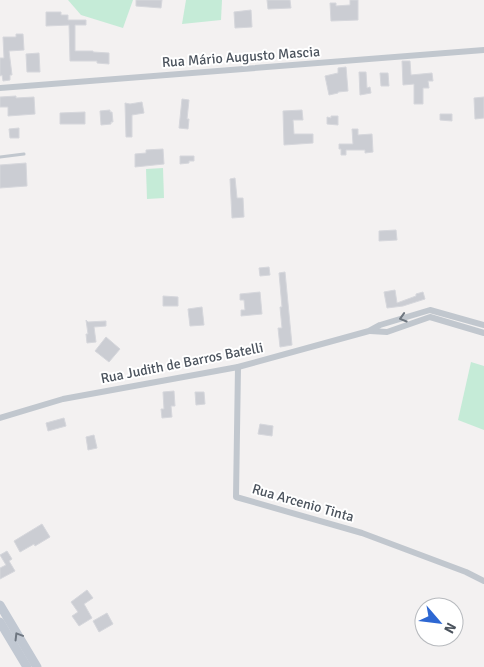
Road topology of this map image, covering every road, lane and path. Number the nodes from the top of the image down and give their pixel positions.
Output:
1 (484, 50) edge
2 (0, 88) edge
3 (24, 154) dead end
4 (0, 158) edge
5 (484, 325) edge
6 (368, 331) junction
7 (484, 333) edge
8 (238, 367) junction
9 (0, 418) edge
10 (484, 581) edge
11 (0, 605) edge
12 (0, 622) edge
13 (23, 666) edge
14 (37, 667) edge

1 - 2 street, Rua Mário Augusto Mascia
3 - 4 lane
5 -> 6 street, Rua Judith de Barros Batelli
6 - 7 street, Rua Judith de Barros Batelli
6 - 8 street, Rua Judith de Barros Batelli
8 - 9 street, Rua Judith de Barros Batelli
8 - 10 street, Rua Arcenio Tinta
14 -> 11 main road
12 - 13 main road

